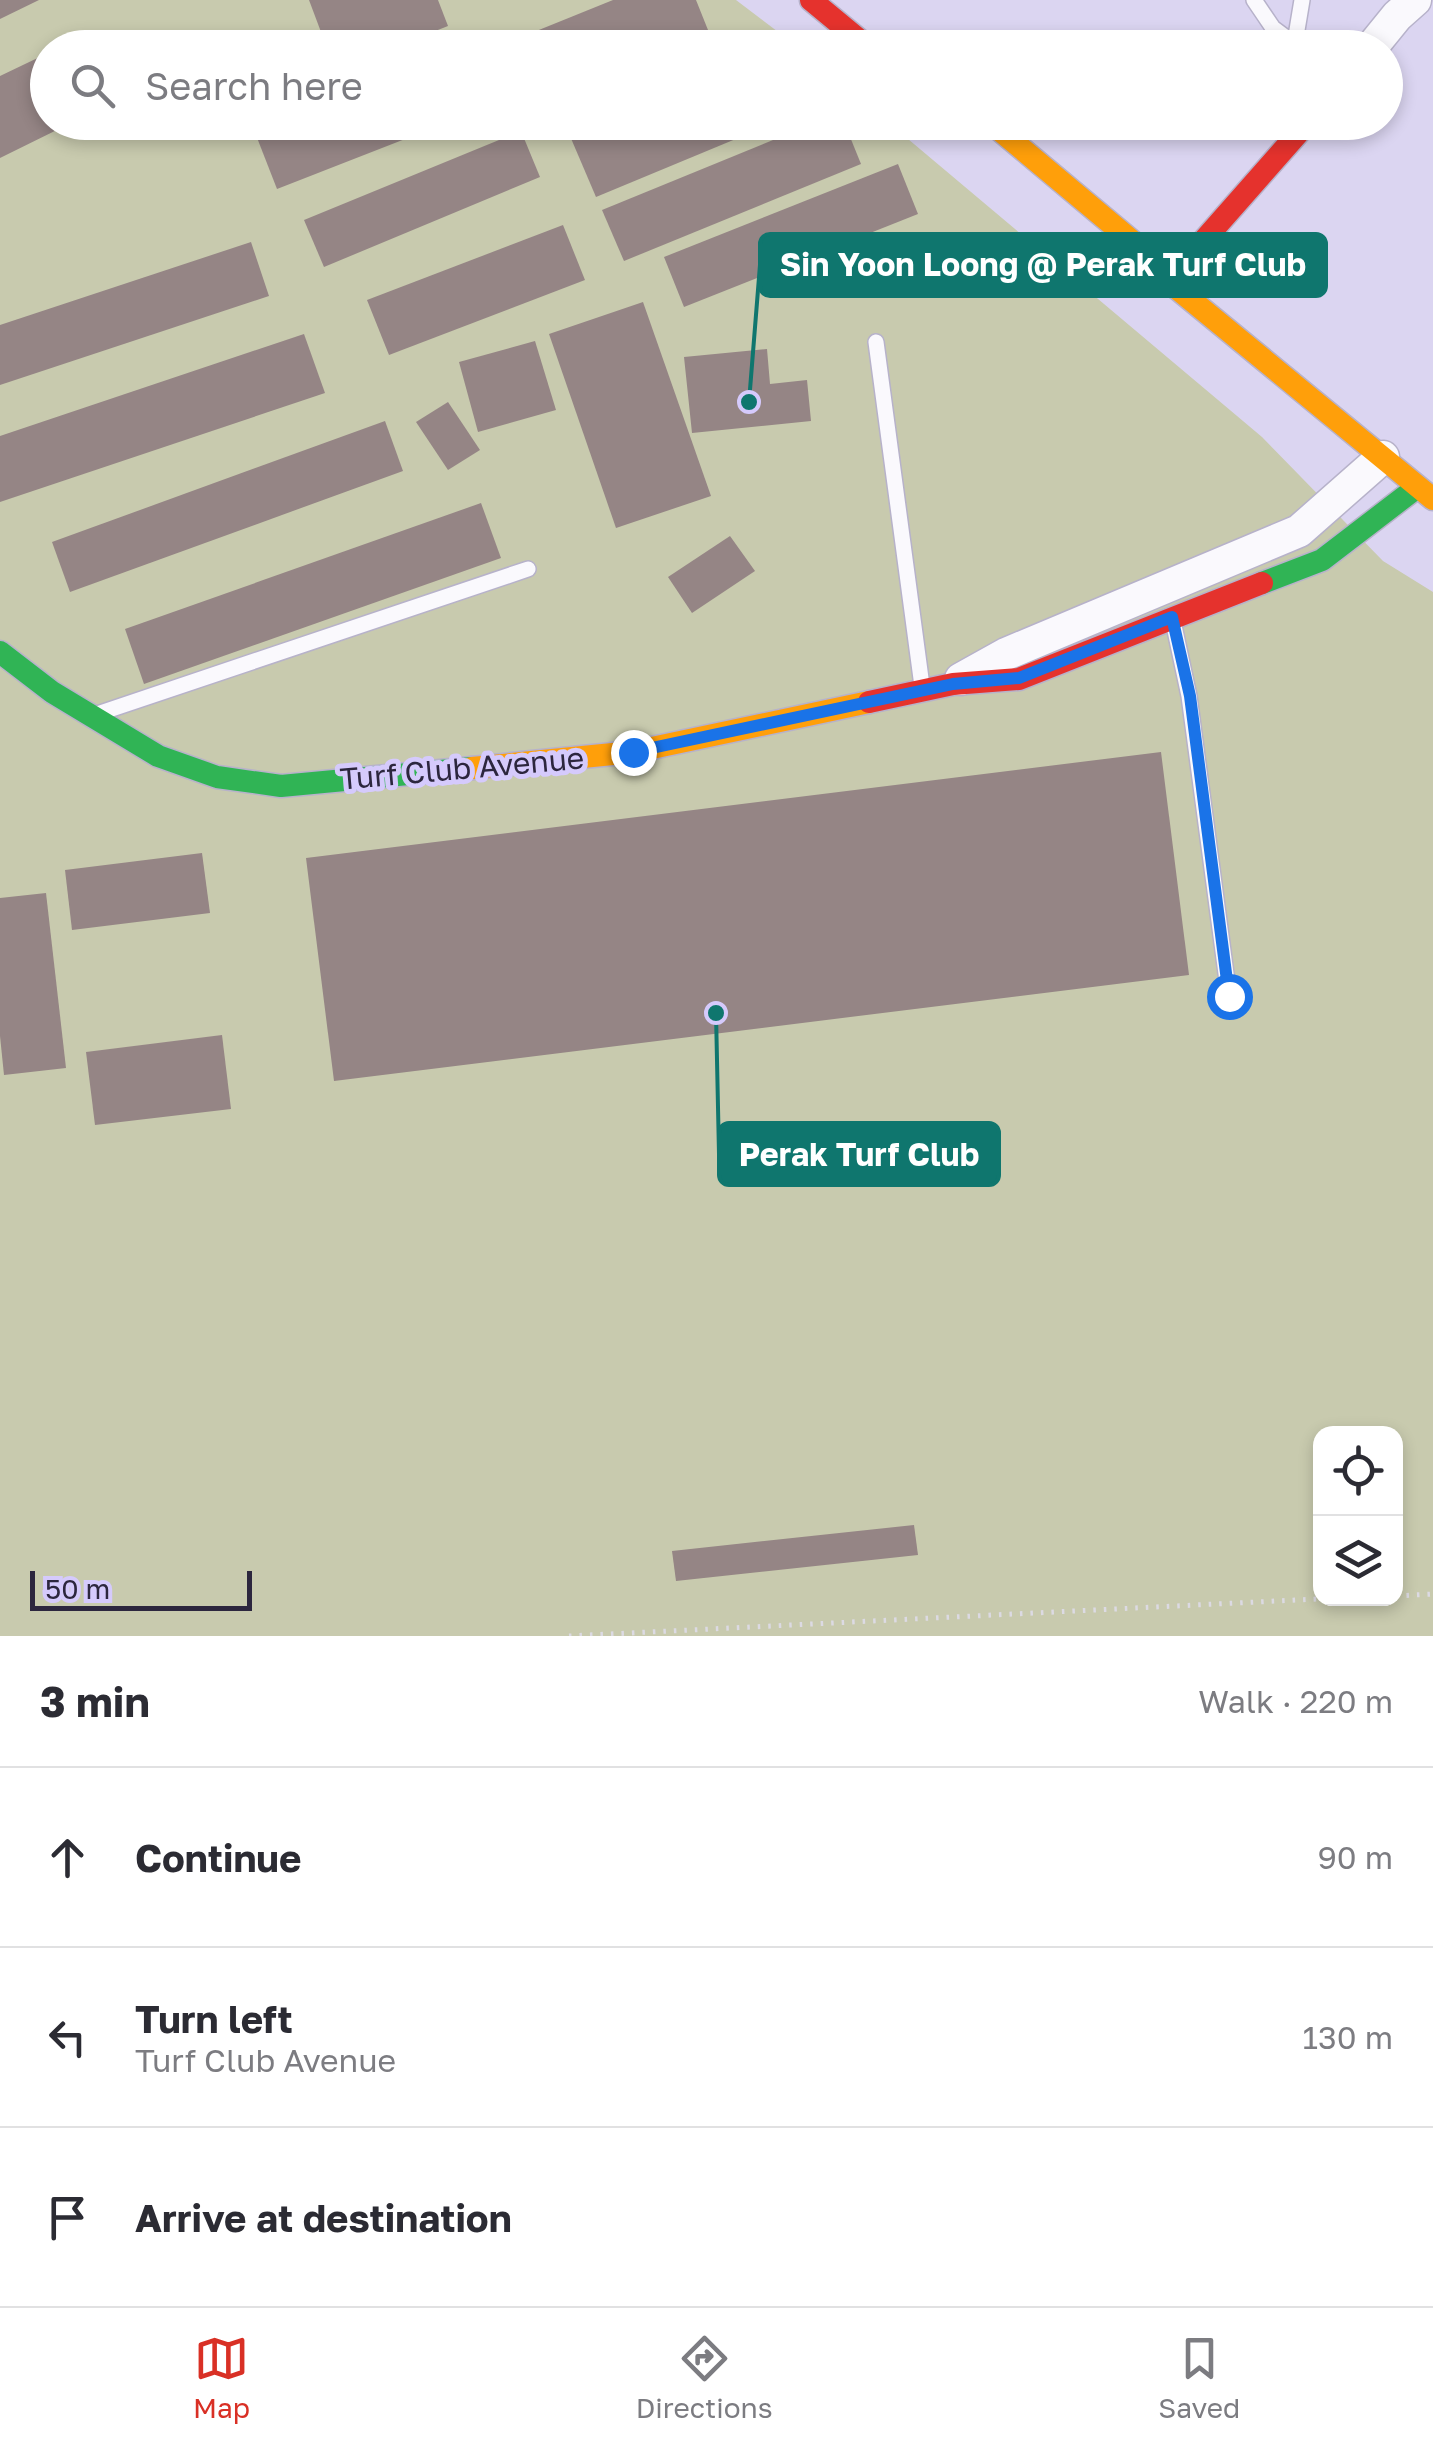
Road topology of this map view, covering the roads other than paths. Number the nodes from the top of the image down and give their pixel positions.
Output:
1 (811, 0) edge
2 (844, 0) edge
3 (1254, 0) edge
4 (1302, 0) edge
5 (1400, 5) edge
6 (859, 30) edge
7 (868, 30) edge
8 (1276, 30) edge
9 (1299, 30) edge
10 (1384, 30) edge
11 (983, 140) edge
12 (1011, 140) edge
13 (1292, 140) edge
14 (1168, 280) junction
15 (876, 342) dead end
16 (1382, 457) junction
17 (1425, 493) edge
18 (528, 568) dead end
19 (1172, 617) junction
20 (0, 652) edge
21 (938, 687) junction
22 (92, 716) junction
23 (1229, 996) dead end

1 - 6 street
2 - 7 street
3 - 8 lane
4 - 9 lane
5 - 10 street
11 - 14 street
12 - 14 street
13 - 14 street
14 - 16 street
15 - 21 lane
16 - 17 street
16 - 21 street, Turf Club Avenue
17 - 19 street, Turf Club Avenue
18 - 22 lane
19 - 21 street, Turf Club Avenue
19 - 23 lane
20 - 22 street, Turf Club Avenue
21 - 22 street, Turf Club Avenue

